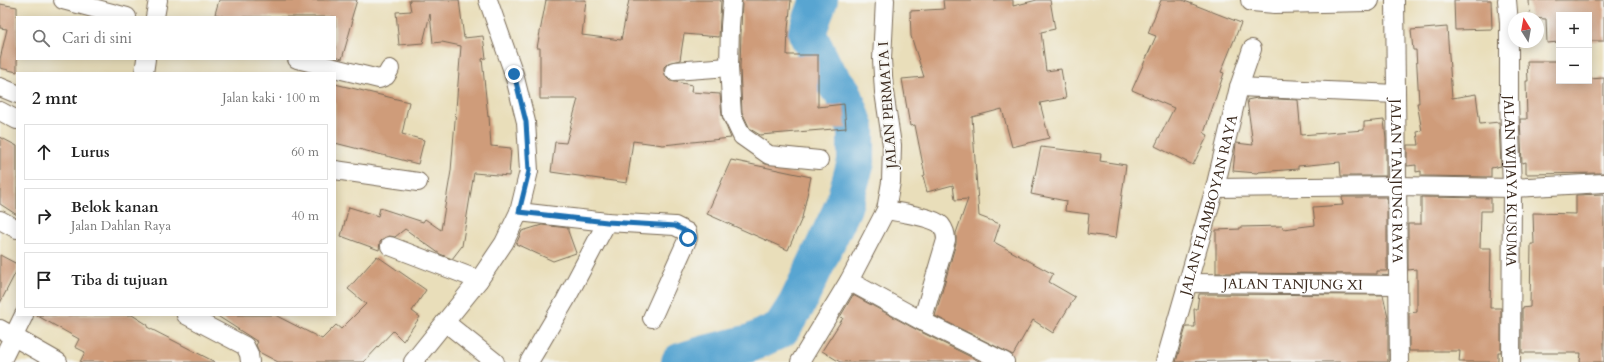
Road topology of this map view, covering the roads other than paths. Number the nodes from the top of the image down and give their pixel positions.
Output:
1 (63, 0) edge
2 (158, 0) edge
3 (488, 0) edge
4 (732, 0) edge
5 (884, 0) edge
6 (1252, 0) edge
7 (1368, 0) edge
8 (1395, 0) edge
9 (1507, 0) edge
10 (123, 16) edge
11 (155, 16) edge
12 (1252, 49) dead end
13 (146, 60) edge
14 (301, 60) edge
15 (729, 67) junction
16 (390, 69) dead end
17 (674, 71) dead end
18 (144, 72) edge
19 (0, 87) edge
20 (1239, 88) junction
21 (16, 94) edge
22 (1396, 94) junction
23 (0, 111) edge
24 (16, 119) edge
25 (818, 160) dead end
26 (336, 170) edge
27 (418, 182) dead end
28 (1604, 183) edge
29 (1397, 186) junction
30 (1215, 188) junction
31 (1512, 188) junction
32 (886, 210) junction
33 (519, 212) junction
34 (0, 220) edge
35 (607, 222) junction
36 (16, 228) edge
37 (390, 246) dead end
38 (479, 280) junction
39 (849, 282) junction
40 (1188, 283) junction
41 (1398, 285) junction
42 (23, 316) edge
43 (188, 316) edge
44 (652, 318) dead end
45 (922, 321) junction
46 (445, 322) junction
47 (7, 333) edge
48 (1, 362) edge
49 (58, 362) edge
50 (250, 362) edge
51 (414, 362) edge
52 (495, 362) edge
53 (529, 362) edge
54 (800, 362) edge
55 (1005, 362) edge
56 (1165, 362) edge
57 (1398, 362) edge
58 (1511, 362) edge

1 - 10 street
2 - 11 street
3 - 33 street
4 - 15 street
5 - 32 street, JALAN PERMATA I
6 - 7 street
8 - 22 street, JALAN TANJUNG RAYA
9 - 31 street, JALAN WIJAYA KUSUMA
12 - 20 street, JALAN FLAMBOYAN RAYA
13 - 18 street
14 - 16 street
15 - 17 street
15 - 25 street
19 - 21 street
20 - 22 street
20 - 30 street, JALAN FLAMBOYAN RAYA
22 - 29 street, JALAN TANJUNG RAYA
23 - 24 street
26 - 27 street
28 - 31 street
29 - 30 street
29 - 31 street
29 - 41 street, JALAN TANJUNG RAYA
30 - 40 street, JALAN FLAMBOYAN RAYA
31 - 58 street, JALAN WIJAYA KUSUMA
32 - 39 street, JALAN PERMATA I
32 - 45 street
33 - 35 street
33 - 38 street
34 - 36 street
35 - 44 street
35 - 53 street
37 - 38 street
38 - 46 street
39 - 45 street
39 - 54 street, JALAN PERMATA I
40 - 41 street, JALAN TANJUNG XI
40 - 56 street, JALAN FLAMBOYAN RAYA
41 - 57 street, JALAN TANJUNG RAYA
42 - 47 street
43 - 50 street
45 - 55 street
46 - 51 street
46 - 52 street
47 - 48 street
47 - 49 street

